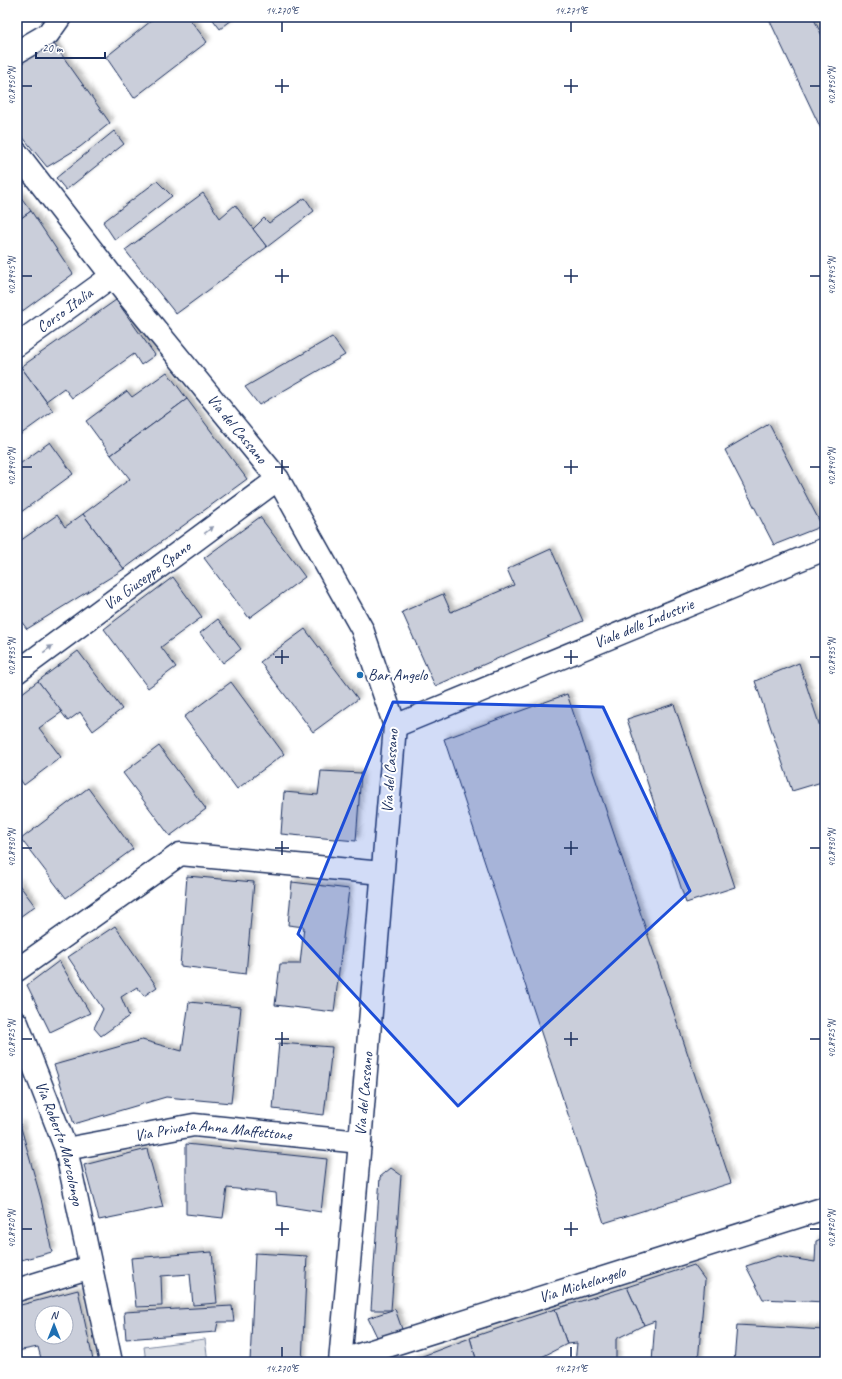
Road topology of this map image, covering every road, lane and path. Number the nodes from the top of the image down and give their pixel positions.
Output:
1 (60, 17) edge
2 (17, 52) edge
3 (17, 153) edge
4 (112, 276) junction
5 (17, 345) edge
6 (278, 479) junction
7 (825, 549) edge
8 (17, 672) edge
9 (395, 726) junction
10 (382, 873) junction
11 (17, 970) edge
12 (17, 1023) edge
13 (360, 1142) junction
14 (66, 1149) junction
15 (825, 1208) edge
16 (91, 1267) junction
17 (17, 1290) edge
18 (111, 1362) edge
19 (340, 1362) edge

1 - 2 street
3 - 4 street, Via del Cassano
4 - 5 street, Corso Italia
4 - 6 street, Via del Cassano
8 -> 6 street, Via Giuseppe Spano
6 - 9 street, Via del Cassano
7 - 9 street, Viale delle Industrie
9 - 10 street, Via del Cassano
10 - 11 street
10 - 13 street, Via del Cassano
12 - 14 street, Via Roberto Marcolongo
13 - 14 street, Via Privata Anna Maffettone
13 - 19 street, Via del Cassano
14 - 16 street, Via Roberto Marcolongo
15 - 19 street, Via Michelangelo
16 - 17 street
16 - 18 street, Via Roberto Marcolongo

